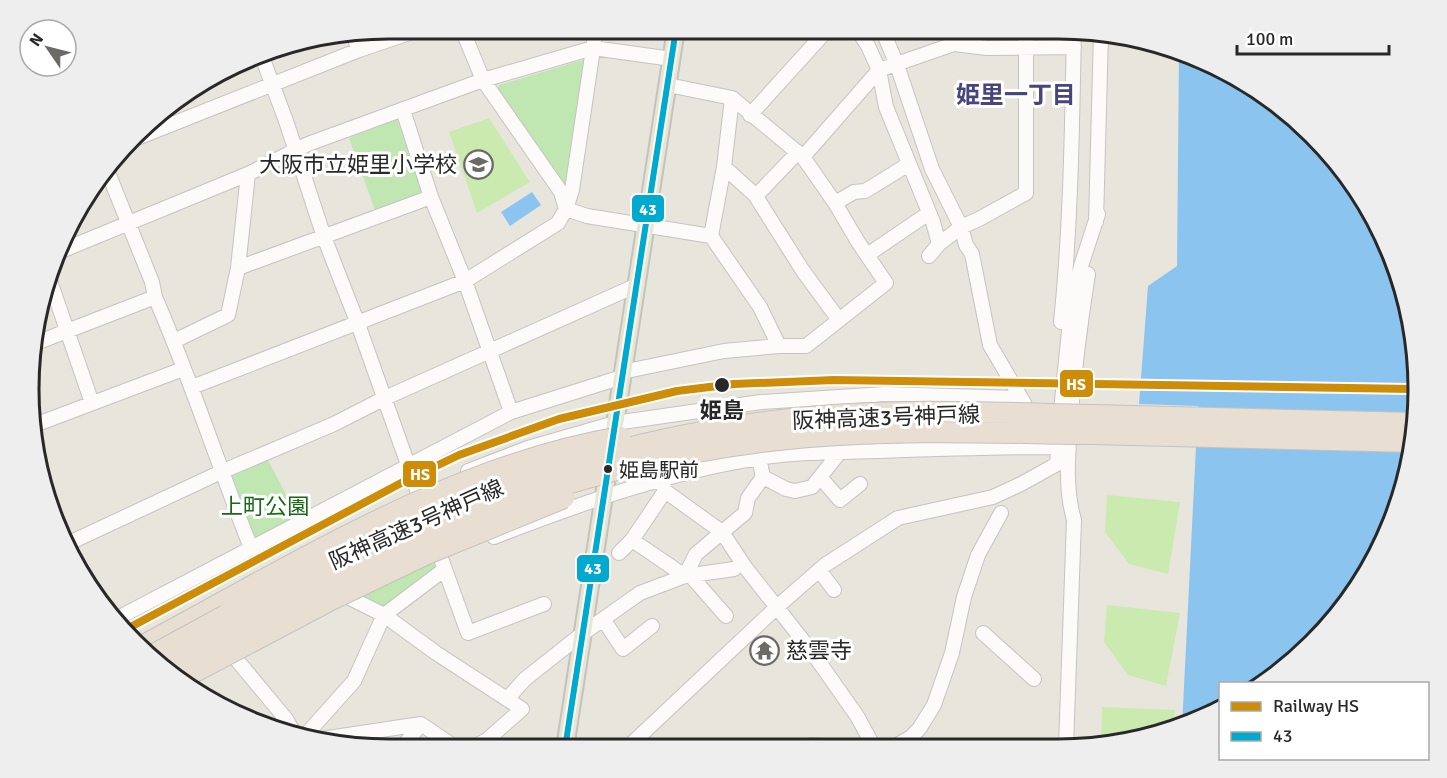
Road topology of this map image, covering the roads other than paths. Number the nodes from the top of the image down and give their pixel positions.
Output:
1 (389, 39) edge
2 (466, 39) edge
3 (594, 39) edge
4 (675, 39) edge
5 (819, 39) edge
6 (863, 39) edge
7 (886, 39) edge
8 (954, 39) edge
9 (1025, 39) edge
10 (1074, 40) edge
11 (356, 41) edge
12 (1101, 42) edge
13 (954, 44) junction
14 (1025, 46) junction
15 (1074, 47) junction
16 (593, 48) junction
17 (359, 50) junction
18 (672, 59) junction
19 (264, 63) edge
20 (897, 65) junction
21 (879, 70) junction
22 (483, 80) junction
23 (272, 84) junction
24 (668, 85) junction
25 (732, 98) junction
26 (403, 110) junction
27 (750, 115) junction
28 (152, 132) edge
29 (295, 150) junction
30 (801, 154) junction
31 (909, 164) junction
32 (724, 167) junction
33 (248, 174) junction
34 (110, 178) edge
35 (756, 196) junction
36 (431, 197) junction
37 (835, 203) junction
38 (566, 209) junction
39 (929, 213) junction
40 (1098, 214) junction
41 (127, 222) junction
42 (645, 225) junction
43 (961, 227) junction
44 (711, 236) junction
45 (324, 237) junction
46 (939, 244) junction
47 (70, 246) edge
48 (867, 255) junction
49 (929, 256) dead end
50 (238, 268) junction
51 (465, 281) junction
52 (635, 286) junction
53 (54, 290) edge
54 (155, 297) junction
55 (839, 320) junction
56 (358, 324) junction
57 (69, 331) junction
58 (1059, 336) dead end
59 (42, 341) edge
60 (174, 341) junction
61 (779, 346) junction
62 (490, 352) junction
63 (183, 369) junction
64 (622, 375) junction
65 (192, 387) junction
66 (885, 394) junction
67 (385, 398) junction
68 (1021, 398) junction
69 (92, 403) junction
70 (731, 406) junction
71 (511, 412) junction
72 (866, 413) junction
73 (41, 423) edge
74 (615, 423) junction
75 (1406, 423) edge
76 (1404, 442) edge
77 (1058, 447) junction
78 (700, 452) junction
79 (842, 452) junction
80 (759, 458) junction
81 (409, 466) junction
82 (222, 472) junction
83 (763, 477) junction
84 (820, 477) junction
85 (860, 484) dead end
86 (663, 485) junction
87 (418, 493) junction
88 (604, 498) junction
89 (1001, 513) dead end
90 (722, 532) junction
91 (632, 540) junction
92 (74, 541) edge
93 (251, 548) junction
94 (619, 554) dead end
95 (442, 563) junction
96 (734, 569) dead end
97 (819, 570) junction
98 (687, 576) junction
99 (834, 590) dead end
100 (350, 598) junction
101 (544, 604) dead end
102 (778, 606) junction
103 (384, 615) junction
104 (122, 616) edge
105 (726, 616) dead end
106 (603, 619) junction
107 (652, 626) dead end
108 (983, 633) dead end
109 (582, 634) junction
110 (148, 642) edge
111 (158, 652) edge
112 (236, 659) junction
113 (174, 665) edge
114 (189, 676) edge
115 (190, 677) edge
116 (1034, 679) dead end
117 (508, 698) junction
118 (289, 724) edge
119 (421, 724) junction
120 (1067, 726) junction
121 (310, 730) edge
122 (342, 736) edge
123 (409, 739) edge
124 (443, 739) edge
125 (488, 739) edge
126 (566, 739) edge
127 (637, 739) edge
128 (870, 739) edge
129 (908, 739) edge
130 (1062, 739) edge
131 (1066, 739) edge

1 - 17 street
2 - 22 street
3 - 16 street
4 - 18 main road
5 - 27 street
6 - 21 street
7 - 20 street
8 - 13 street
9 - 14 street
10 - 15 street
11 - 17 street
12 - 40 street
13 - 14 street
13 - 20 street
14 - 15 street
14 - 43 street
15 - 58 street
16 - 18 street
16 - 22 street
16 - 38 street
17 - 23 street
18 - 24 main road
19 - 23 street
20 - 21 street
20 - 43 street
21 - 30 street
21 - 31 street
22 - 26 street
22 - 38 street
23 - 28 street
23 - 29 street
24 - 25 street
24 - 42 main road
25 - 27 street
25 - 32 street
26 - 29 street
26 - 36 street
27 - 30 street
29 - 33 street
29 - 45 street
30 - 35 street
30 - 37 street
31 - 37 street
31 - 39 street
32 - 35 street
32 - 44 street
33 - 41 street
33 - 50 street
34 - 41 street
35 - 55 street
36 - 45 street
36 - 51 street
37 - 48 street
38 - 42 street
38 - 51 street
39 - 46 street
39 - 48 street
40 - 77 street
40 - 120 street
41 - 47 street
41 - 54 street
42 - 44 street
42 - 52 main road
43 - 46 street
43 - 68 street
44 - 61 street
45 - 50 street
45 - 56 street
46 - 49 street
48 - 55 street
50 - 60 street
51 - 56 street
51 - 62 street
52 - 62 street
52 - 64 main road
53 - 57 street
54 - 57 street
54 - 60 street
55 - 61 street
56 - 65 street
56 - 67 street
57 - 59 street
57 - 69 street
60 - 63 street
61 - 64 street
62 - 67 street
62 - 71 street
63 - 65 street
63 - 69 street
64 - 71 street
64 - 74 main road
65 - 82 street
66 - 68 street
66 - 70 street
66 - 79 street
67 - 81 street
67 - 82 street
68 - 77 street
69 - 73 street
70 - 74 street
70 - 80 street
71 - 81 street
72 - 75 highway, 阪神高速3号神戸線, bridge
72 - 110 highway, bridge
72 - 111 highway, 阪神高速3号神戸線, bridge
74 - 87 street
74 - 88 main road
76 - 78 highway, 阪神高速3号神戸線, bridge
77 - 79 street
77 - 97 street
78 - 113 highway, 阪神高速3号神戸線, bridge
78 - 114 highway, bridge
79 - 80 street
79 - 84 street
80 - 83 street
80 - 86 street
81 - 87 street
81 - 93 street
82 - 92 street
82 - 93 street
83 - 84 street
83 - 90 street
84 - 85 street
86 - 88 street
86 - 90 street
86 - 91 street
87 - 95 street
88 - 95 street
88 - 109 main road
89 - 129 street
90 - 98 street
90 - 102 street
91 - 94 street
91 - 98 street
93 - 104 street
95 - 100 street
95 - 101 street
95 - 103 street
96 - 98 street
97 - 99 street
97 - 102 street
98 - 105 street
98 - 106 street
100 - 103 street
100 - 112 street
102 - 127 street
102 - 128 street
103 - 117 street
103 - 121 street
106 - 107 street
106 - 109 street
108 - 116 street
109 - 117 street
109 - 126 main road
112 - 115 street
112 - 118 street
117 - 125 street
119 - 122 street
119 - 123 street
119 - 124 street
120 - 130 street
120 - 131 street

